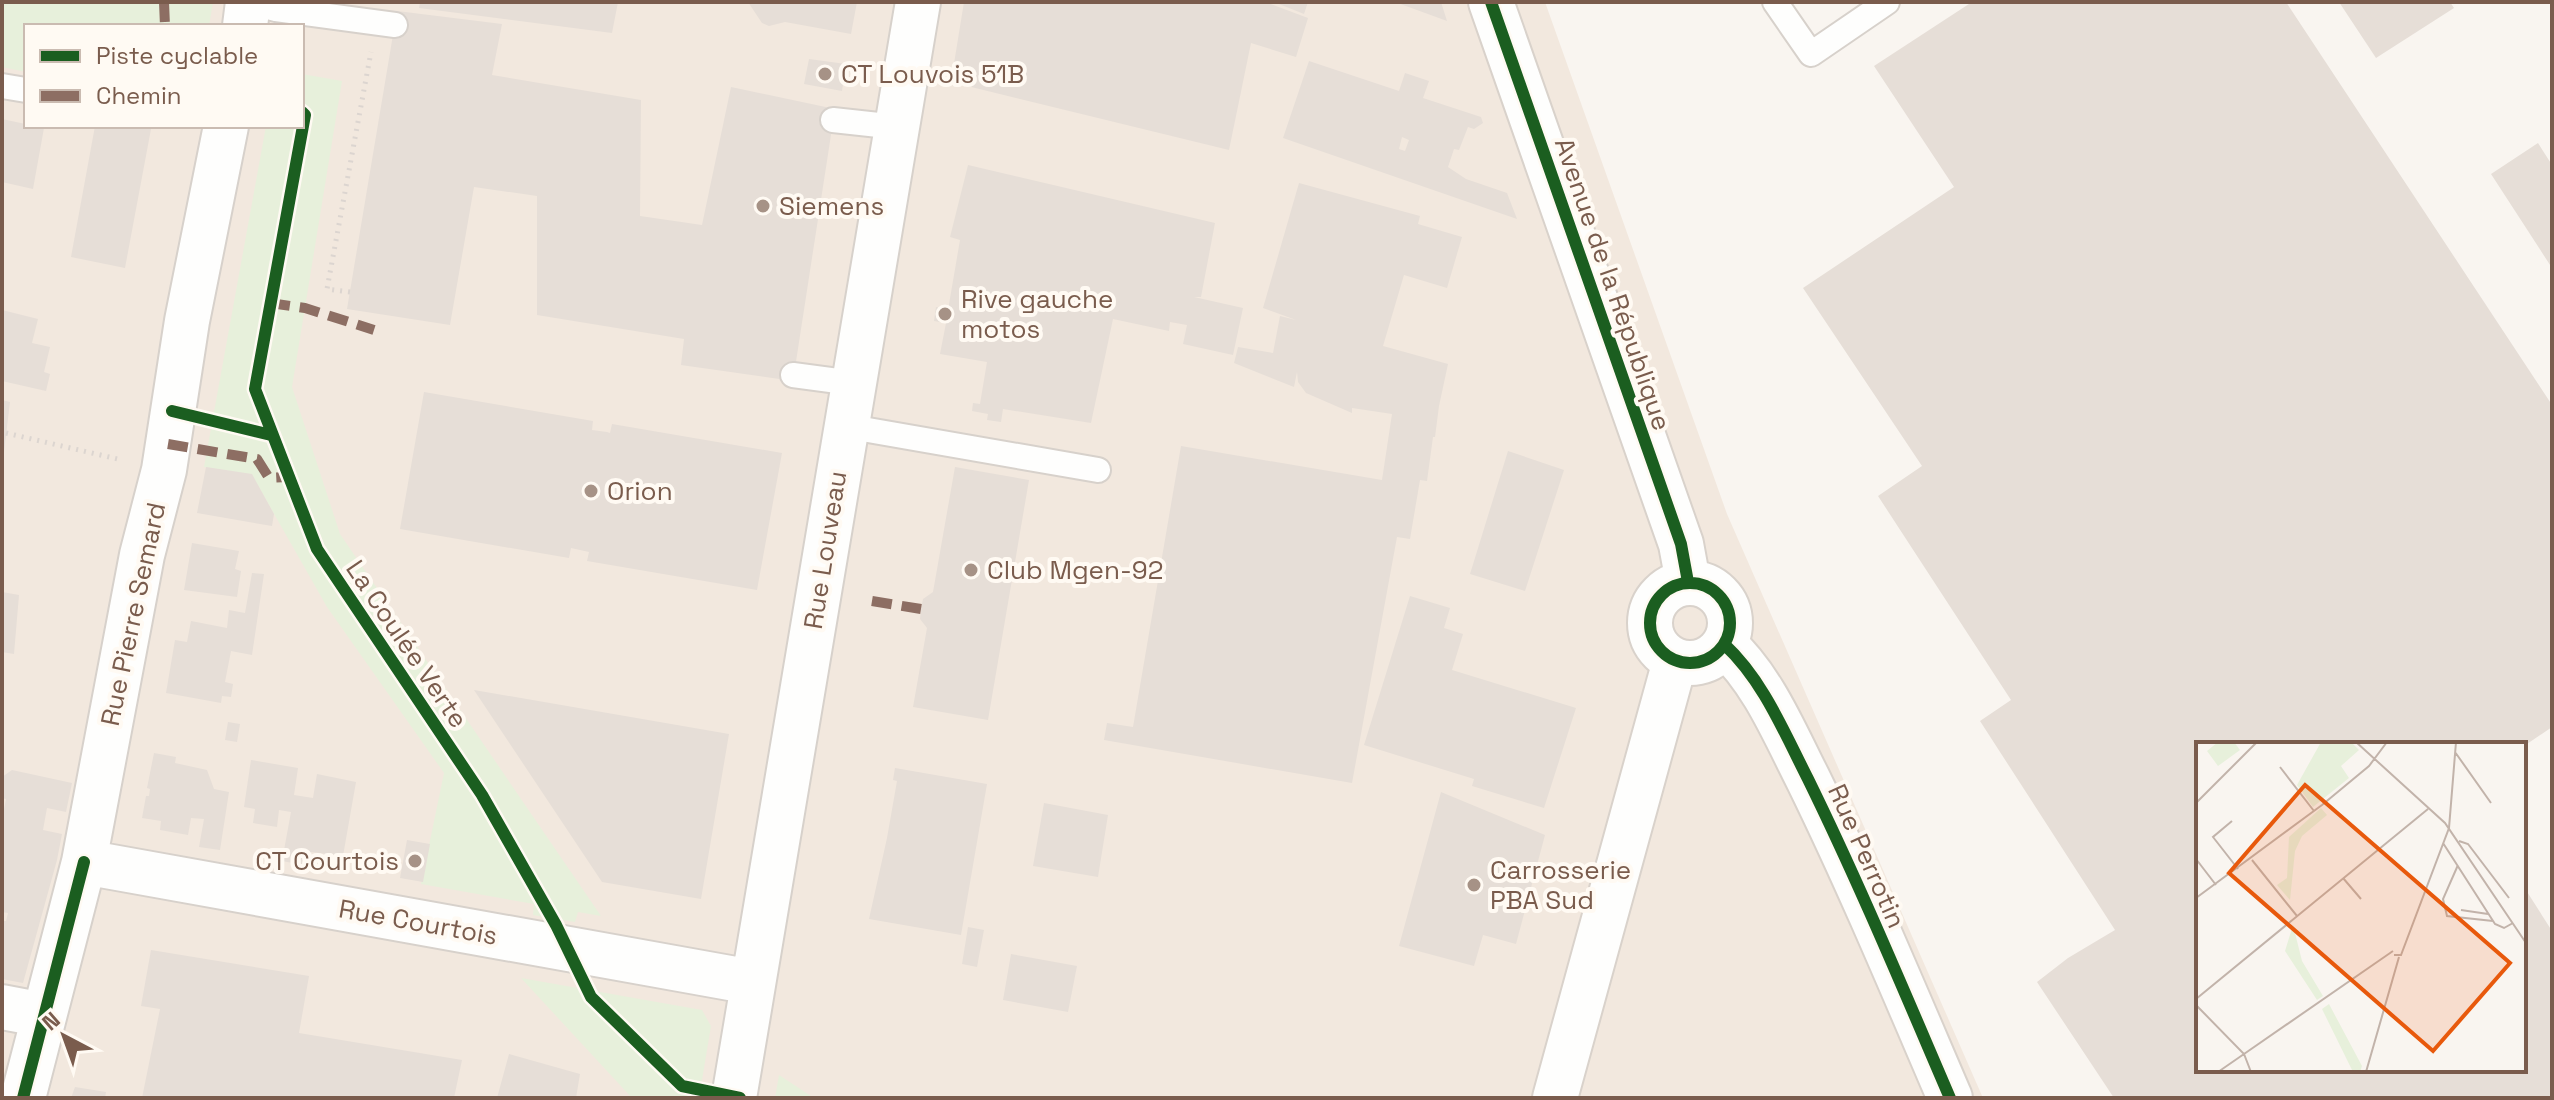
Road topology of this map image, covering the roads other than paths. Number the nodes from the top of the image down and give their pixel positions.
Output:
1 (248, 2) edge
2 (918, 2) edge
3 (1491, 2) edge
4 (1775, 2) edge
5 (1887, 2) edge
6 (245, 24) edge
7 (395, 25) dead end
8 (2, 86) edge
9 (24, 90) edge
10 (833, 120) dead end
11 (897, 127) junction
12 (220, 128) edge
13 (793, 375) dead end
14 (853, 383) junction
15 (845, 426) junction
16 (1098, 470) dead end
17 (1688, 582) junction
18 (1724, 644) junction
19 (1675, 661) junction
20 (84, 862) junction
21 (752, 982) junction
22 (2, 1007) edge
23 (44, 1015) junction
24 (23, 1098) edge
25 (734, 1098) edge
26 (1555, 1098) edge
27 (1950, 1098) edge

1 - 6 street
1 - 7 lane
2 - 11 street, Rue Louveau
3 - 17 street, Avenue de la République
4 - 5 lane
8 - 9 lane
10 - 11 lane
11 - 14 street, Rue Louveau
12 - 20 street, Rue Pierre Semard
13 - 14 lane
14 - 15 street, Rue Louveau
15 - 16 lane
15 - 21 street, Rue Louveau
17 - 18 street
17 - 19 street
18 - 19 street
18 - 27 street, Rue Perrotin
19 - 26 street
20 - 21 street, Rue Courtois
20 - 23 street, Rue Pierre Semard
21 - 25 street, Rue Louveau
22 - 23 street
23 - 24 street, Rue Pierre Semard

